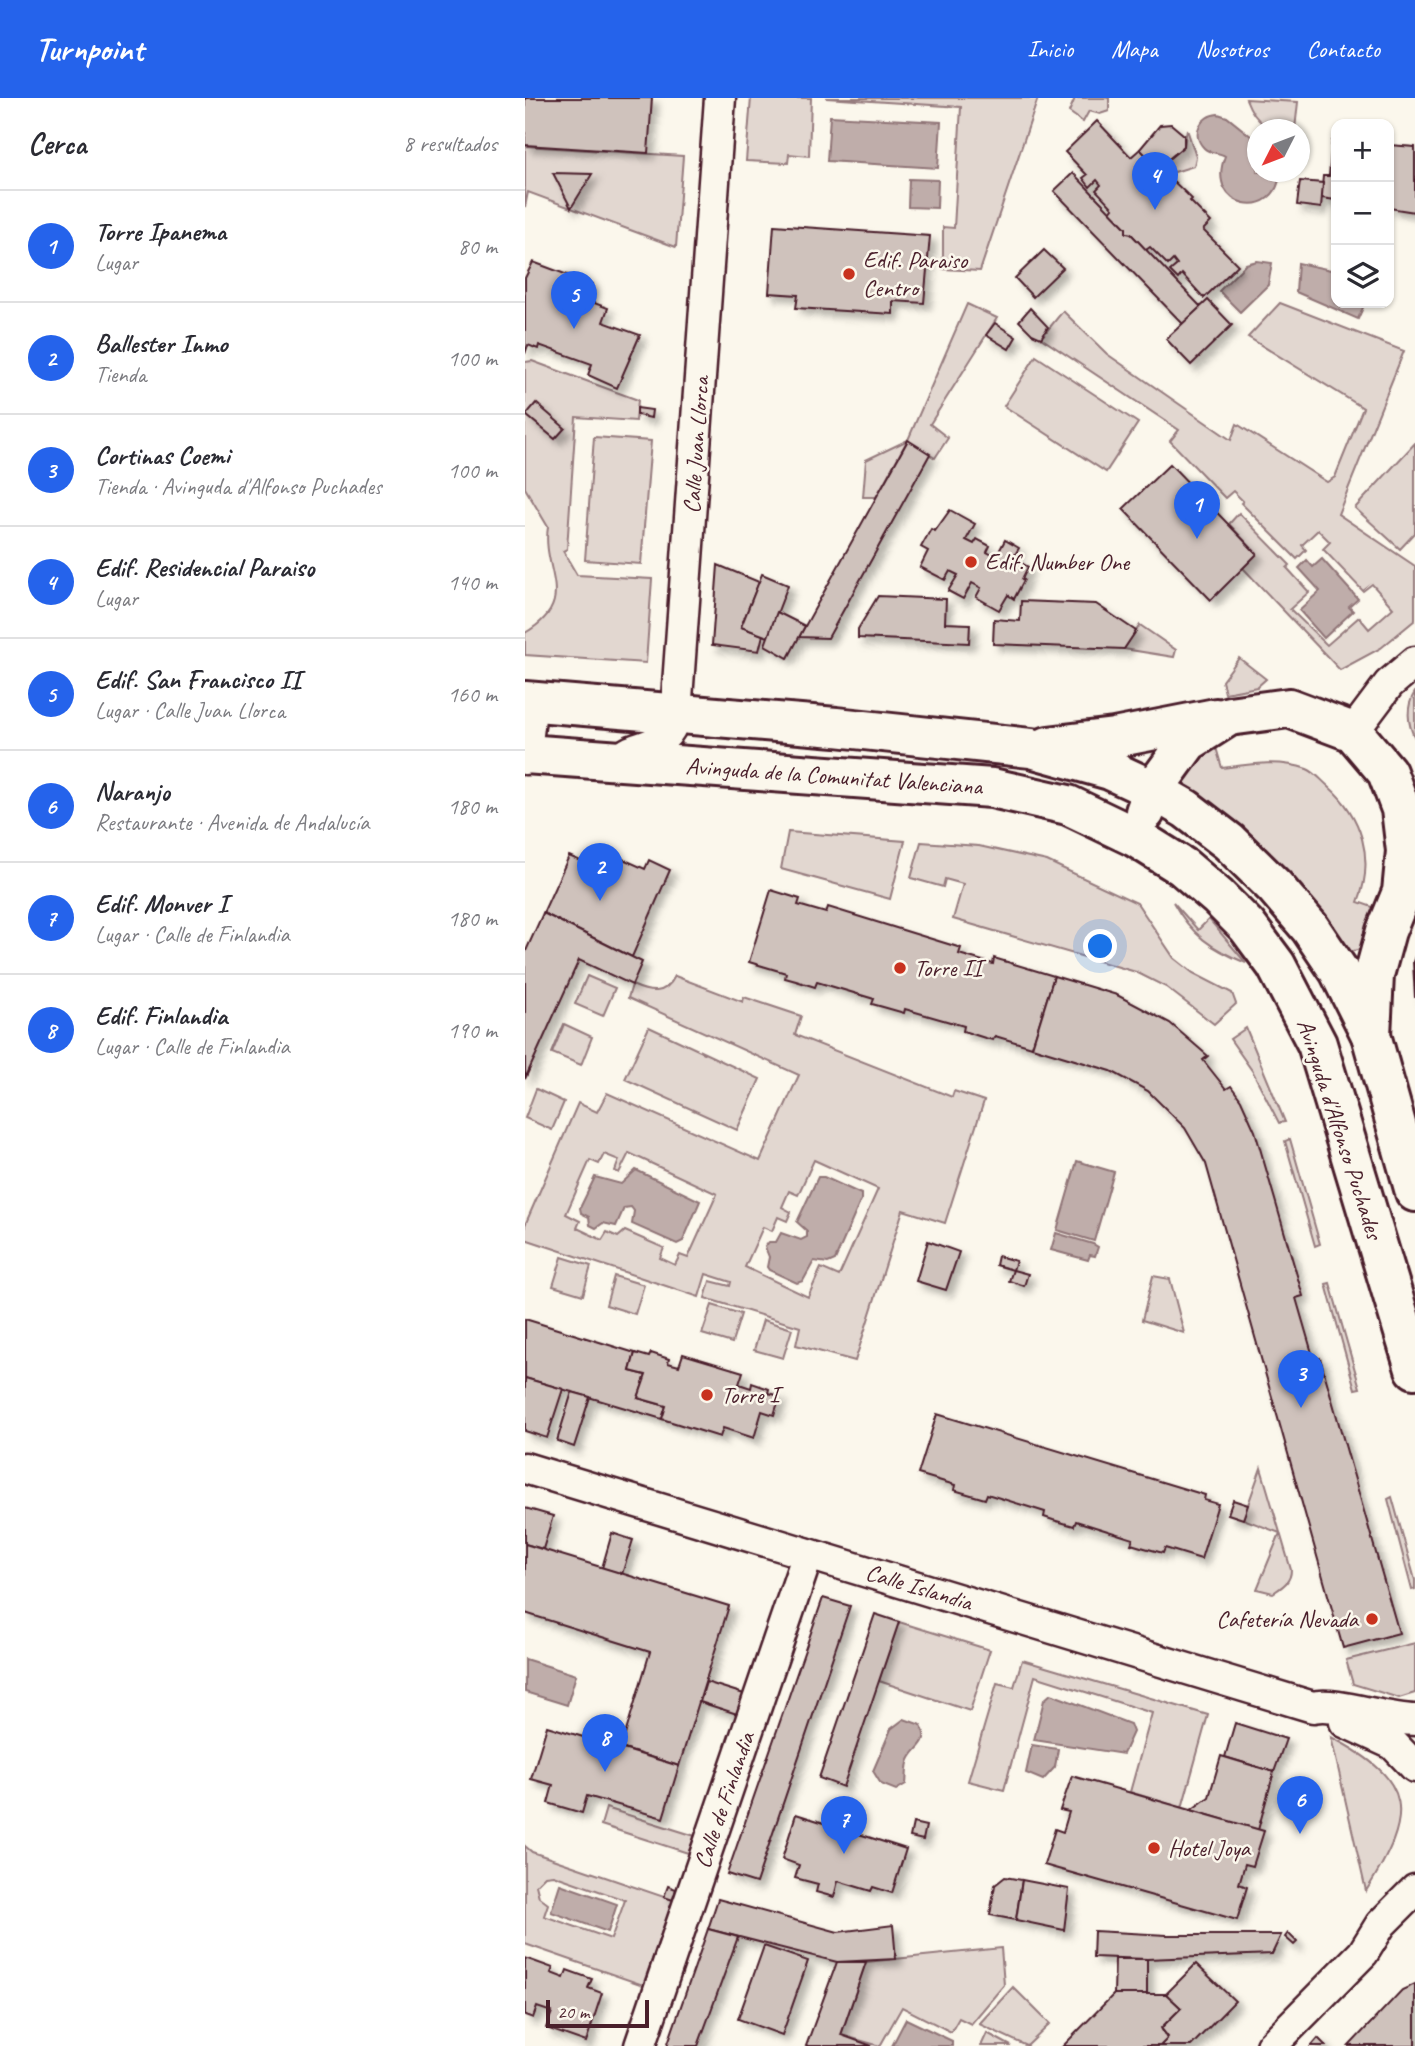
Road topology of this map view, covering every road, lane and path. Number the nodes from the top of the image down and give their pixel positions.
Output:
1 (720, 98) edge
2 (1415, 662) edge
3 (528, 701) edge
4 (675, 713) junction
5 (1229, 716) junction
6 (1353, 732) junction
7 (1031, 748) junction
8 (526, 756) edge
9 (620, 760) junction
10 (1401, 774) edge
11 (1153, 790) junction
12 (1135, 836) junction
13 (1409, 886) edge
14 (1371, 1035) junction
15 (1415, 1192) edge
16 (1415, 1369) edge
17 (525, 1468) edge
18 (809, 1554) junction
19 (1313, 1707) junction
20 (1415, 1720) edge
21 (1415, 1767) edge
22 (1415, 1890) edge
23 (1381, 1924) junction
24 (640, 2046) edge
25 (1248, 2046) edge
26 (1271, 2046) edge

1 - 4 street, Calle Juan Llorca
2 - 6 street
3 - 4 main road, Avinguda de la Comunitat Valenciana
3 - 8 street
4 - 7 main road, Avinguda de la Comunitat Valenciana
4 - 9 street, Calle Juan Llorca
5 - 6 main road
5 - 7 main road, Avinguda de la Comunitat Valenciana
5 - 11 main road
6 - 10 main road
7 - 11 main road, Avinguda de la Comunitat Valenciana
8 - 9 main road, Avinguda de la Comunitat Valenciana
9 - 12 main road, Avinguda de la Comunitat Valenciana
10 - 13 main road
11 - 12 main road
11 - 14 main road
12 - 16 main road, Avinguda d'Alfonso Puchades
13 - 14 main road
14 - 15 main road
17 - 18 street, Calle Islandia
18 - 19 street, Calle Islandia
18 - 24 street, Calle de Finlandia
19 - 20 street, Calle Islandia
19 - 21 street, Calle Islandia
22 - 23 street
23 - 25 street
23 - 26 street

